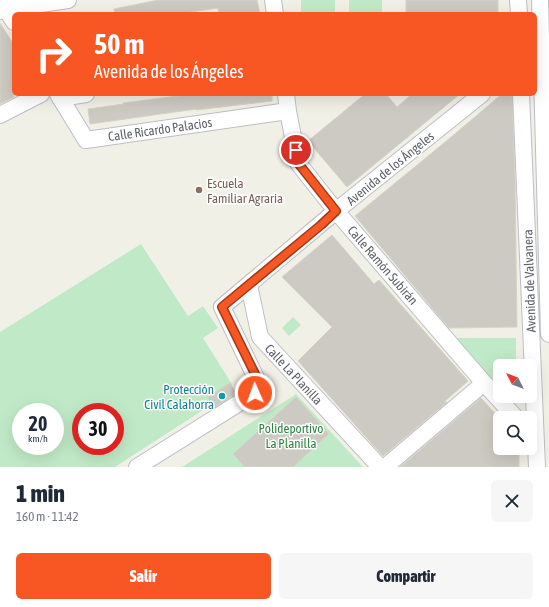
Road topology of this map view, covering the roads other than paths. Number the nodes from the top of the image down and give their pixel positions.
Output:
1 (68, 0) edge
2 (273, 0) edge
3 (518, 0) edge
4 (540, 0) edge
5 (3, 7) edge
6 (275, 12) edge
7 (519, 12) edge
8 (12, 19) edge
9 (542, 45) edge
10 (37, 96) edge
11 (59, 96) edge
12 (286, 96) edge
13 (480, 96) edge
14 (521, 96) edge
15 (288, 111) junction
16 (0, 115) edge
17 (336, 211) junction
18 (249, 285) junction
19 (549, 334) edge
20 (484, 383) junction
21 (510, 411) edge
22 (532, 411) edge
23 (536, 455) edge
24 (136, 467) edge
25 (380, 467) edge
26 (386, 467) edge
27 (537, 467) edge

1 - 5 street
2 - 6 street
3 - 7 street
4 - 9 street, Avenida de Valvanera
5 - 8 street
9 - 19 street, Avenida de Valvanera
10 - 16 street
11 - 15 street, Calle Ricardo Palacios
12 - 15 street, Calle Ramón Subirán
13 - 17 street, Avenida de los Ángeles
14 - 22 street, Avenida de Valvanera
15 - 17 street, Calle Ramón Subirán
17 - 18 street, Avenida de los Ángeles
17 - 20 street, Calle Ramón Subirán
18 - 24 street, Avenida de los Ángeles
18 - 25 street, Calle La Planilla
20 - 21 street, Calle Ramón Subirán
20 - 26 street
23 - 27 street, Avenida de Valvanera

